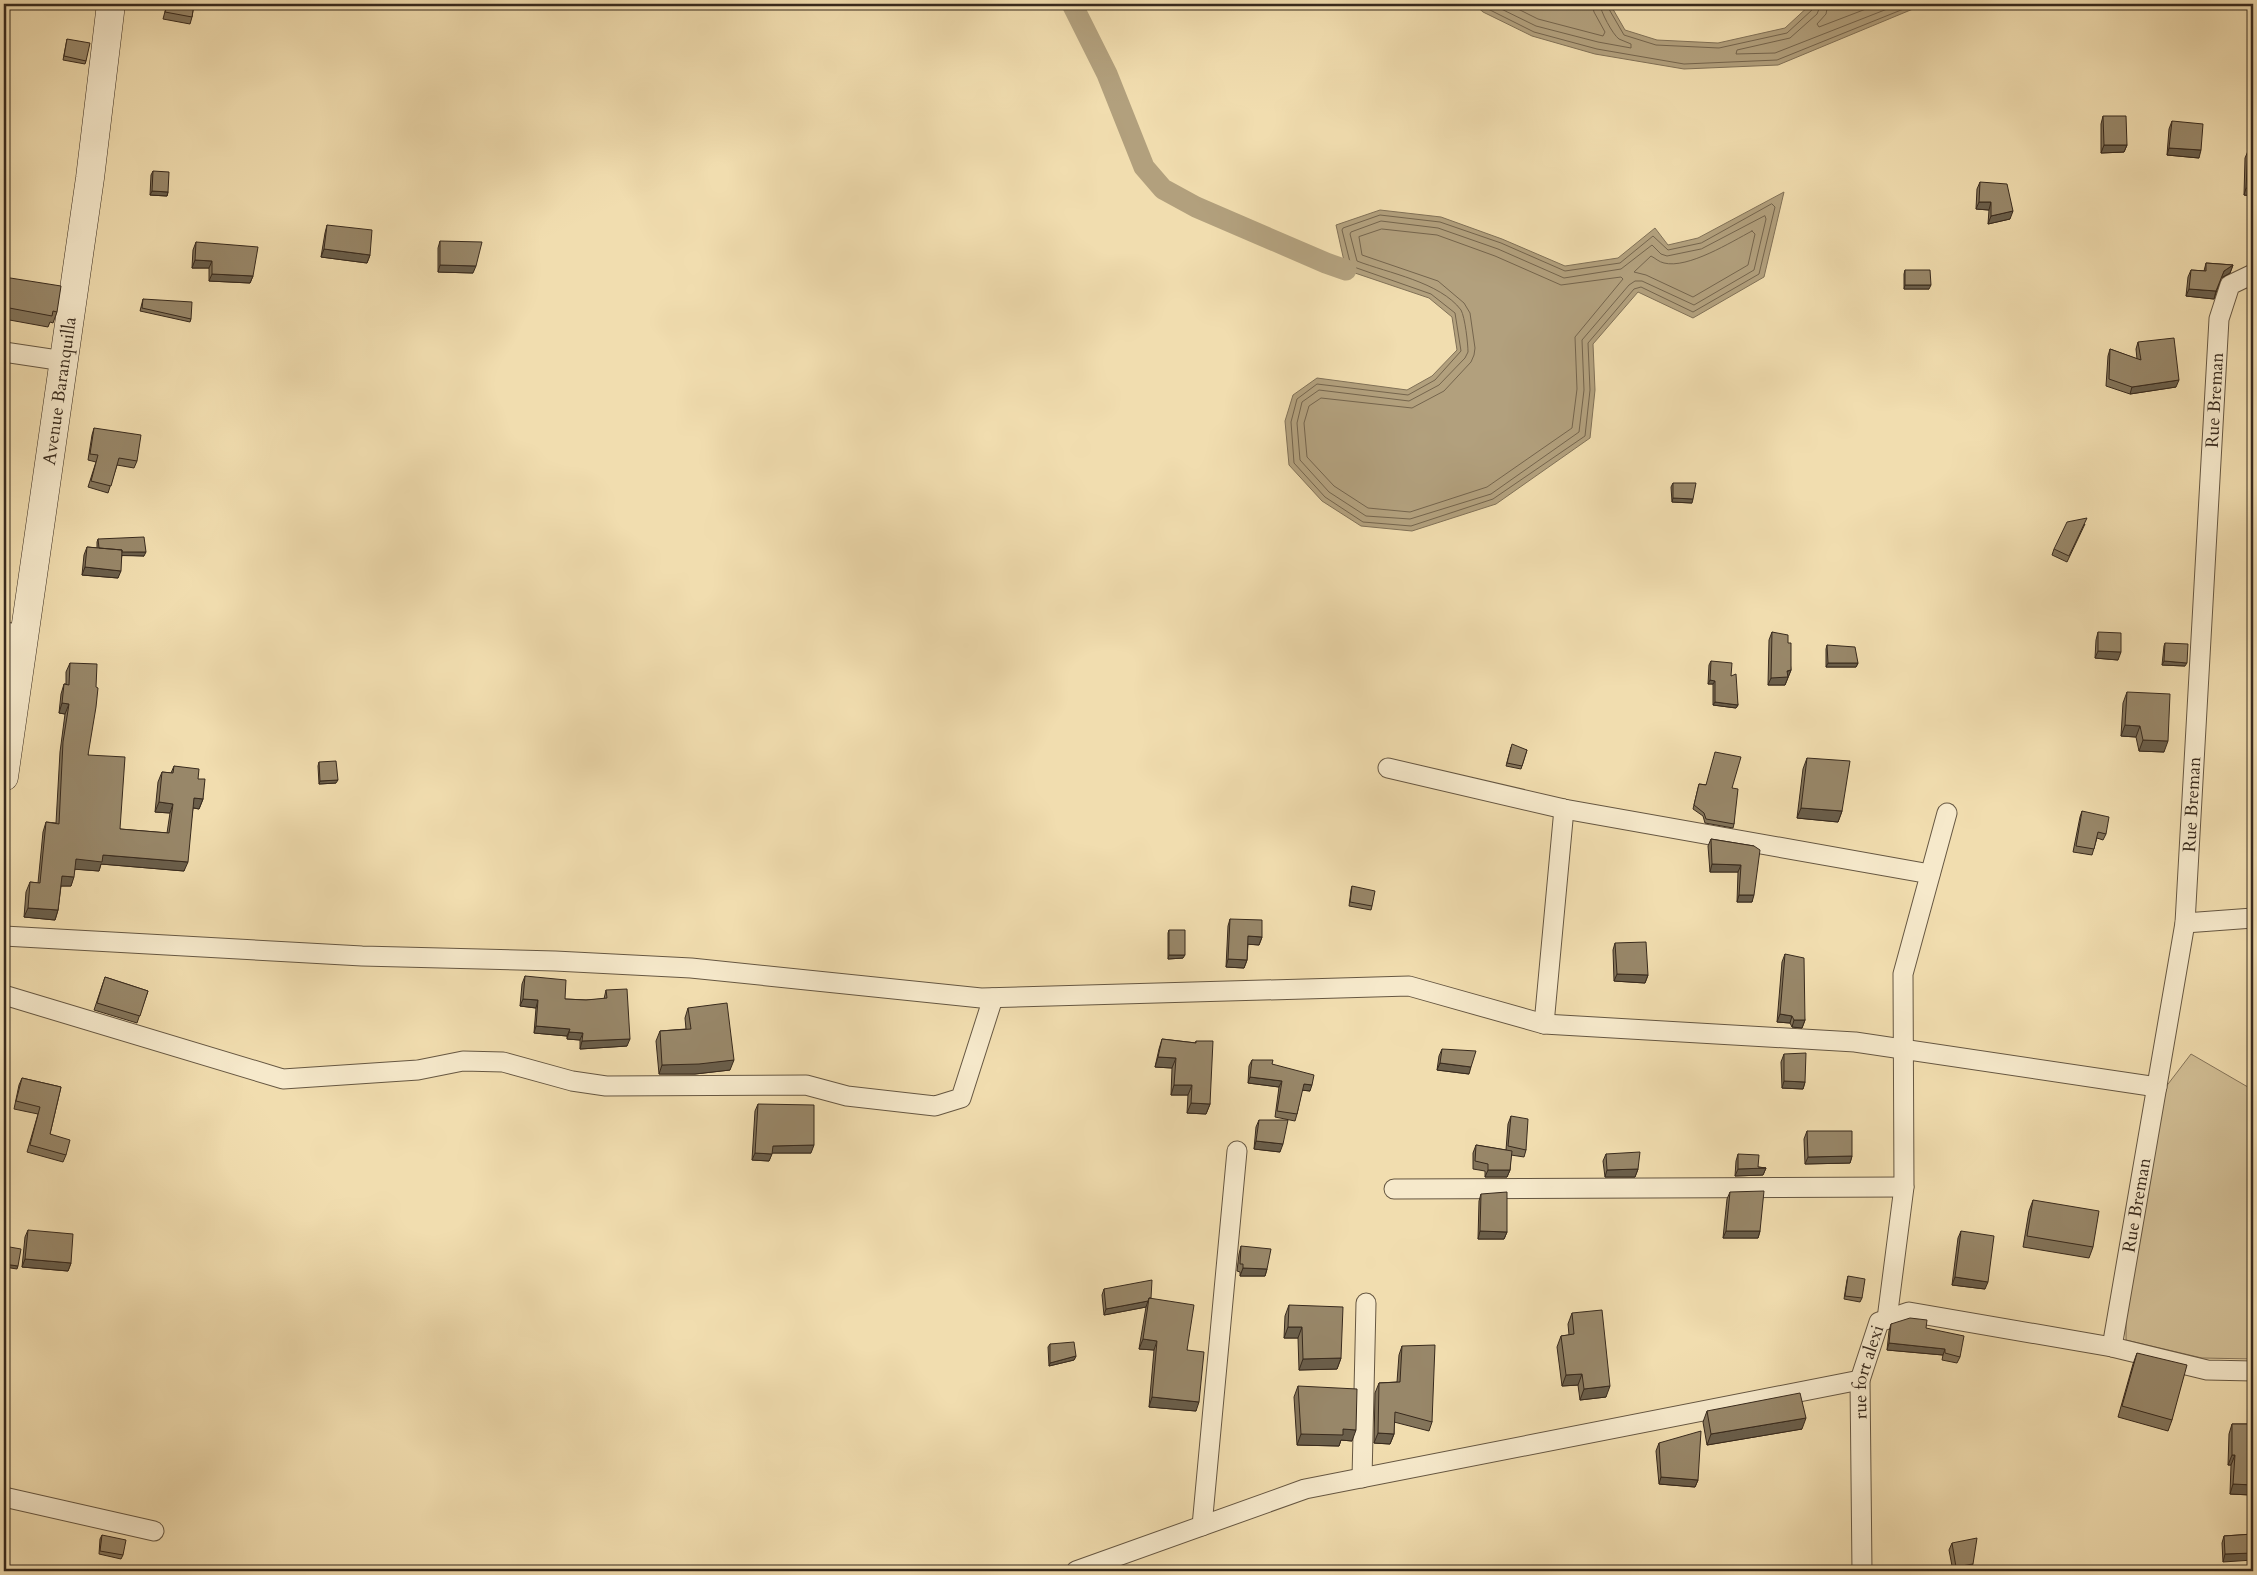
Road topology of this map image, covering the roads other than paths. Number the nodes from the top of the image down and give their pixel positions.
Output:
1 (111, 4) edge
2 (2253, 274) edge
3 (4, 352) edge
4 (64, 361) junction
5 (14, 634) edge
6 (1388, 768) dead end
7 (4, 777) edge
8 (1564, 809) junction
9 (1948, 813) dead end
10 (1930, 874) junction
11 (2253, 918) edge
12 (2185, 923) junction
13 (4, 936) edge
14 (4, 995) edge
15 (993, 998) junction
16 (1544, 1024) junction
17 (1903, 1049) junction
18 (2157, 1087) junction
19 (1237, 1151) dead end
20 (1904, 1187) junction
21 (1394, 1189) dead end
22 (1366, 1304) dead end
23 (1888, 1319) junction
24 (2112, 1347) junction
25 (2253, 1372) edge
26 (1860, 1380) junction
27 (1362, 1478) junction
28 (4, 1497) edge
29 (1202, 1526) junction
30 (154, 1531) dead end
31 (1076, 1571) edge
32 (1862, 1571) edge

1 - 4 main road, Avenue Baranquilla
2 - 12 street, Rue Breman
3 - 4 street
4 - 5 main road, Avenue Baranquilla
5 - 7 main road, Avenue Baranquilla
6 - 8 street
8 - 10 street
8 - 16 street
9 - 10 street
10 - 17 street
11 - 12 street
12 - 18 street, Rue Breman
13 - 15 street
14 - 15 street
15 - 16 street
16 - 17 street
17 - 18 street
17 - 20 street
18 - 24 street, Rue Breman
19 - 29 street
20 - 21 street
20 - 23 street
22 - 27 street
23 - 24 street, rue fort alexi
23 - 26 street, rue fort alexi
24 - 25 street, rue fort alexi
26 - 27 street
26 - 32 street, rue fort alexi
27 - 29 street
28 - 30 street
29 - 31 street

